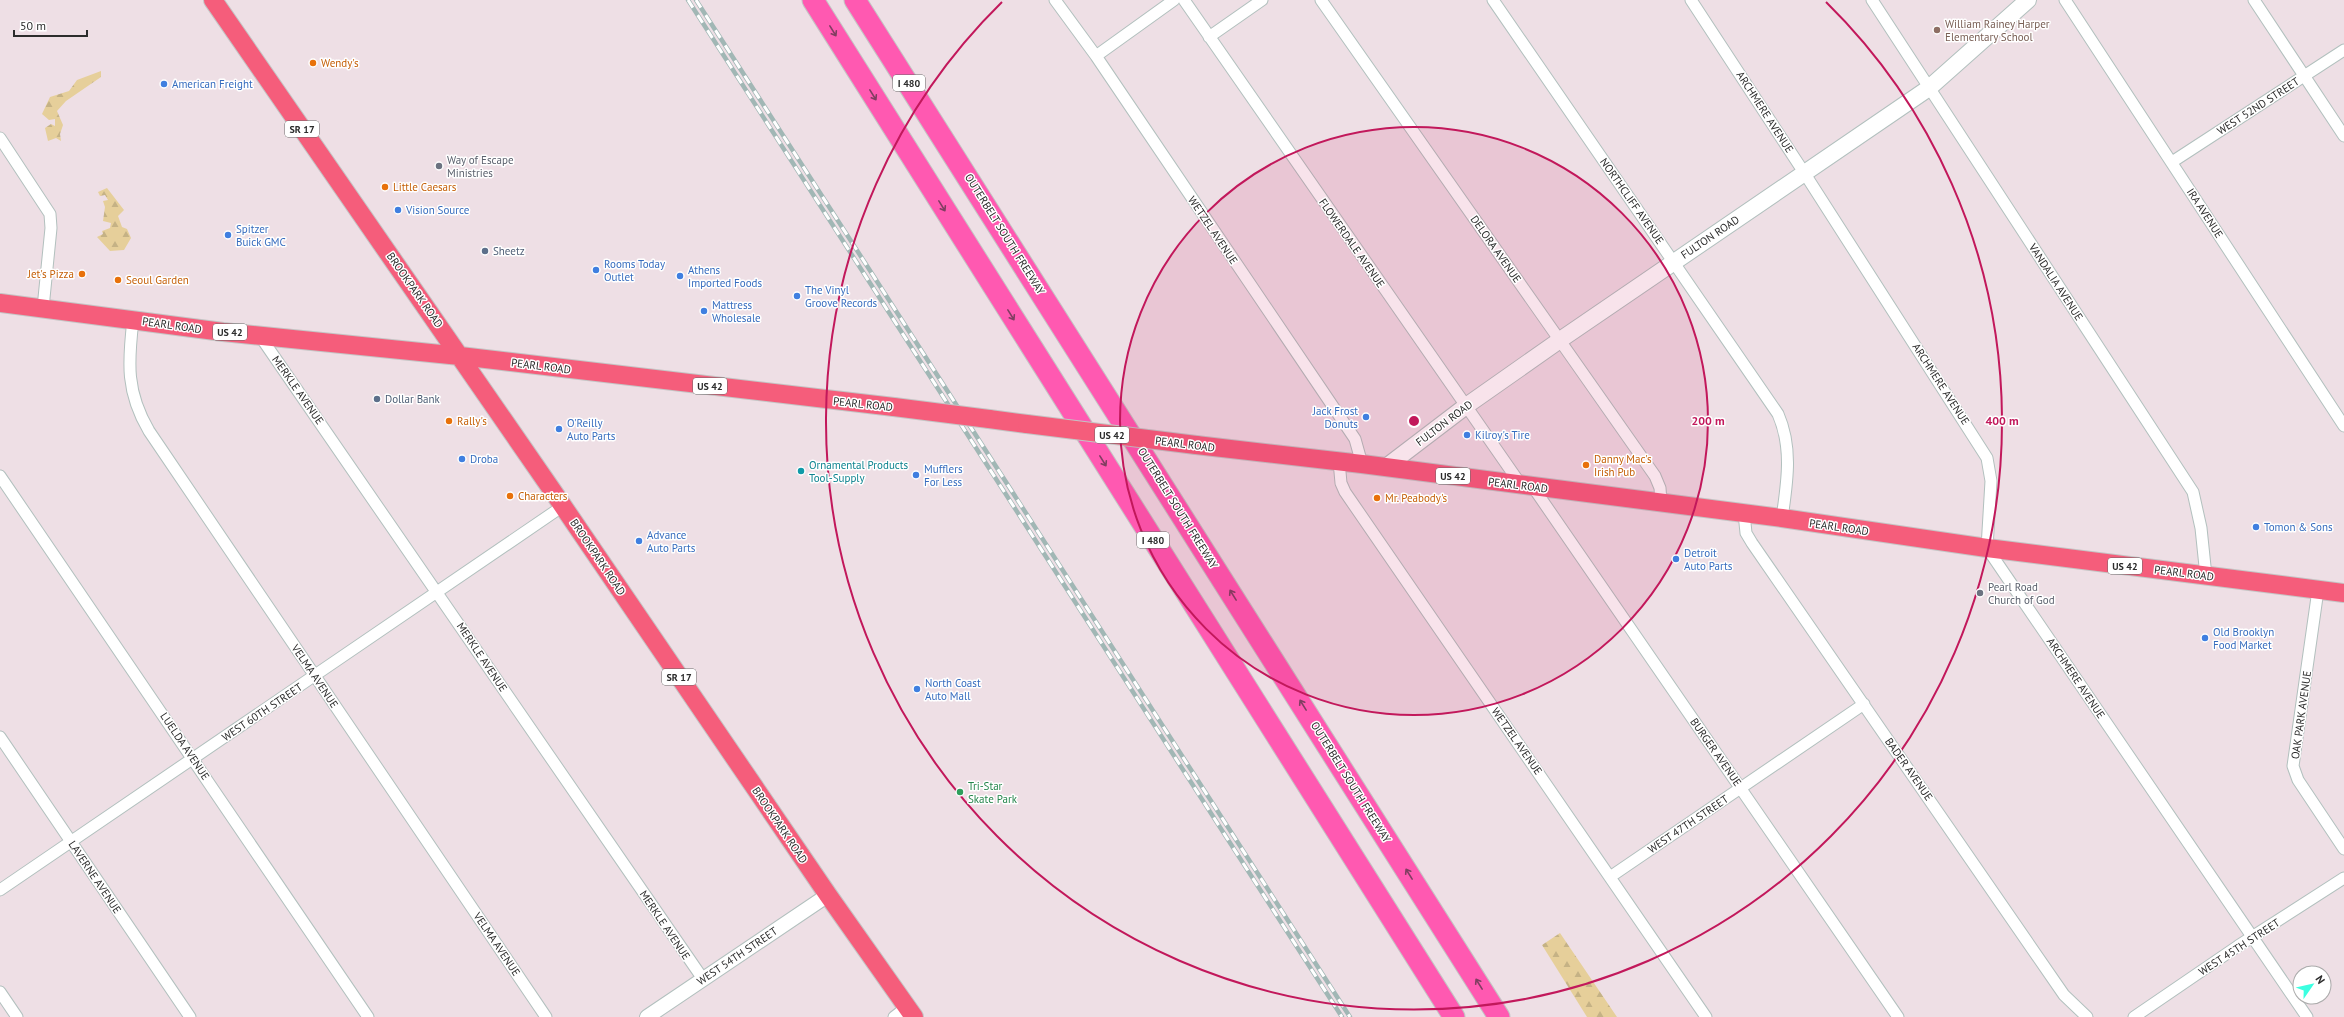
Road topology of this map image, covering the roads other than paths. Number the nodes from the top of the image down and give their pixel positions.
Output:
1 (213, 0) edge
2 (813, 0) edge
3 (855, 0) edge
4 (872, 0) edge
5 (1055, 0) edge
6 (1174, 0) edge
7 (1184, 0) edge
8 (1262, 0) edge
9 (1322, 0) edge
10 (1493, 0) edge
11 (1691, 0) edge
12 (1872, 0) edge
13 (2028, 0) edge
14 (2065, 0) edge
15 (2254, 0) edge
16 (1209, 37) junction
17 (2344, 50) edge
18 (1096, 56) junction
19 (2305, 76) junction
20 (1929, 88) junction
21 (2344, 136) edge
22 (0, 138) edge
23 (2172, 162) junction
24 (962, 167) junction
25 (1806, 174) junction
26 (1674, 262) junction
27 (0, 303) edge
28 (43, 308) junction
29 (133, 320) junction
30 (260, 336) junction
31 (1560, 340) junction
32 (460, 356) junction
33 (1466, 406) junction
34 (2344, 426) edge
35 (1339, 461) junction
36 (1362, 464) junction
37 (1386, 467) junction
38 (0, 476) edge
39 (1527, 486) junction
40 (1662, 502) junction
41 (563, 506) junction
42 (1744, 513) junction
43 (1782, 518) junction
44 (1987, 548) junction
45 (2206, 576) junction
46 (2318, 590) junction
47 (438, 593) junction
48 (2344, 593) edge
49 (314, 676) junction
50 (1864, 704) junction
51 (0, 737) edge
52 (194, 758) junction
53 (1741, 788) junction
54 (71, 841) junction
55 (2344, 850) edge
56 (1610, 877) junction
57 (2344, 878) edge
58 (0, 890) edge
59 (828, 895) junction
60 (2253, 938) junction
61 (703, 979) junction
62 (0, 992) edge
63 (905, 1014) edge
64 (17, 1017) edge
65 (190, 1017) edge
66 (368, 1017) edge
67 (546, 1017) edge
68 (647, 1017) edge
69 (1454, 1017) edge
70 (1500, 1017) edge
71 (1706, 1017) edge
72 (1898, 1017) edge
73 (2087, 1017) edge
74 (2134, 1017) edge
75 (2307, 1017) edge

1 - 32 main road, BROOKPARK ROAD / SR 17
2 -> 69 highway, I 480
3 - 24 highway, OUTERBELT SOUTH FREEWAY / I 480
4 - 24 highway
5 - 18 street, WETZEL AVENUE
6 - 18 street
7 - 16 street, FLOWERDALE AVENUE
8 - 16 street
9 - 31 street, DELORA AVENUE
10 - 26 street, NORTHCLIFF AVENUE
11 - 25 street, ARCHMERE AVENUE
12 - 20 street, VANDALIA AVENUE
13 - 20 main road, FULTON ROAD
14 - 23 street, IRA AVENUE
15 - 19 street
16 - 33 street, FLOWERDALE AVENUE
17 - 19 street, WEST 52ND STREET
18 - 36 street, WETZEL AVENUE
19 - 21 street
19 - 23 street, WEST 52ND STREET
20 - 25 main road, FULTON ROAD
20 - 45 street, VANDALIA AVENUE
22 - 28 street
23 - 34 street, IRA AVENUE
70 -> 24 highway, OUTERBELT SOUTH FREEWAY / I 480
25 - 26 main road, FULTON ROAD
25 - 44 street, ARCHMERE AVENUE
26 - 31 main road, FULTON ROAD
26 - 43 street, NORTHCLIFF AVENUE
27 - 28 main road, PEARL ROAD / US 42
28 - 29 main road, PEARL ROAD / US 42
29 - 30 main road, PEARL ROAD / US 42
29 - 49 street, VELMA AVENUE
30 - 32 main road, PEARL ROAD / US 42
30 - 47 street, MERKLE AVENUE
31 - 33 main road, FULTON ROAD
31 - 40 street, DELORA AVENUE
32 - 35 main road, PEARL ROAD / US 42, bridge
32 - 41 main road, BROOKPARK ROAD / SR 17
33 - 37 main road, FULTON ROAD
33 - 39 street, FLOWERDALE AVENUE
35 - 36 main road, PEARL ROAD / US 42
35 - 56 street, WETZEL AVENUE
36 - 37 main road, PEARL ROAD / US 42
37 - 39 main road, PEARL ROAD / US 42
38 - 52 street, LUELDA AVENUE
39 - 40 main road, PEARL ROAD / US 42
39 - 53 street, BURGER AVENUE
40 - 42 main road, PEARL ROAD / US 42
41 - 47 street, WEST 60TH STREET
41 - 59 main road, BROOKPARK ROAD / SR 17
42 - 43 main road, PEARL ROAD / US 42
42 - 50 street, BADER AVENUE
43 - 44 main road, PEARL ROAD / US 42
44 - 45 main road, PEARL ROAD / US 42
44 - 60 street, ARCHMERE AVENUE
45 - 46 main road, PEARL ROAD / US 42
46 - 48 main road, PEARL ROAD / US 42
46 - 55 street, OAK PARK AVENUE
47 - 49 street, WEST 60TH STREET
47 - 61 street, MERKLE AVENUE
49 - 52 street, WEST 60TH STREET
49 - 67 street, VELMA AVENUE
50 - 53 street, WEST 47TH STREET
50 - 73 street, BADER AVENUE
51 - 54 street, LAVERNE AVENUE
52 - 54 street, WEST 60TH STREET
52 - 66 street, LUELDA AVENUE
53 - 56 street, WEST 47TH STREET
53 - 72 street, BURGER AVENUE
54 - 58 street, WEST 60TH STREET
54 - 65 street, LAVERNE AVENUE
56 - 71 street, WETZEL AVENUE
57 - 60 street, WEST 45TH STREET
59 - 61 street, WEST 54TH STREET
59 - 63 main road, BROOKPARK ROAD / SR 17
60 - 74 street, WEST 45TH STREET
60 - 75 street, ARCHMERE AVENUE
61 - 68 street, WEST 54TH STREET
62 - 64 street

